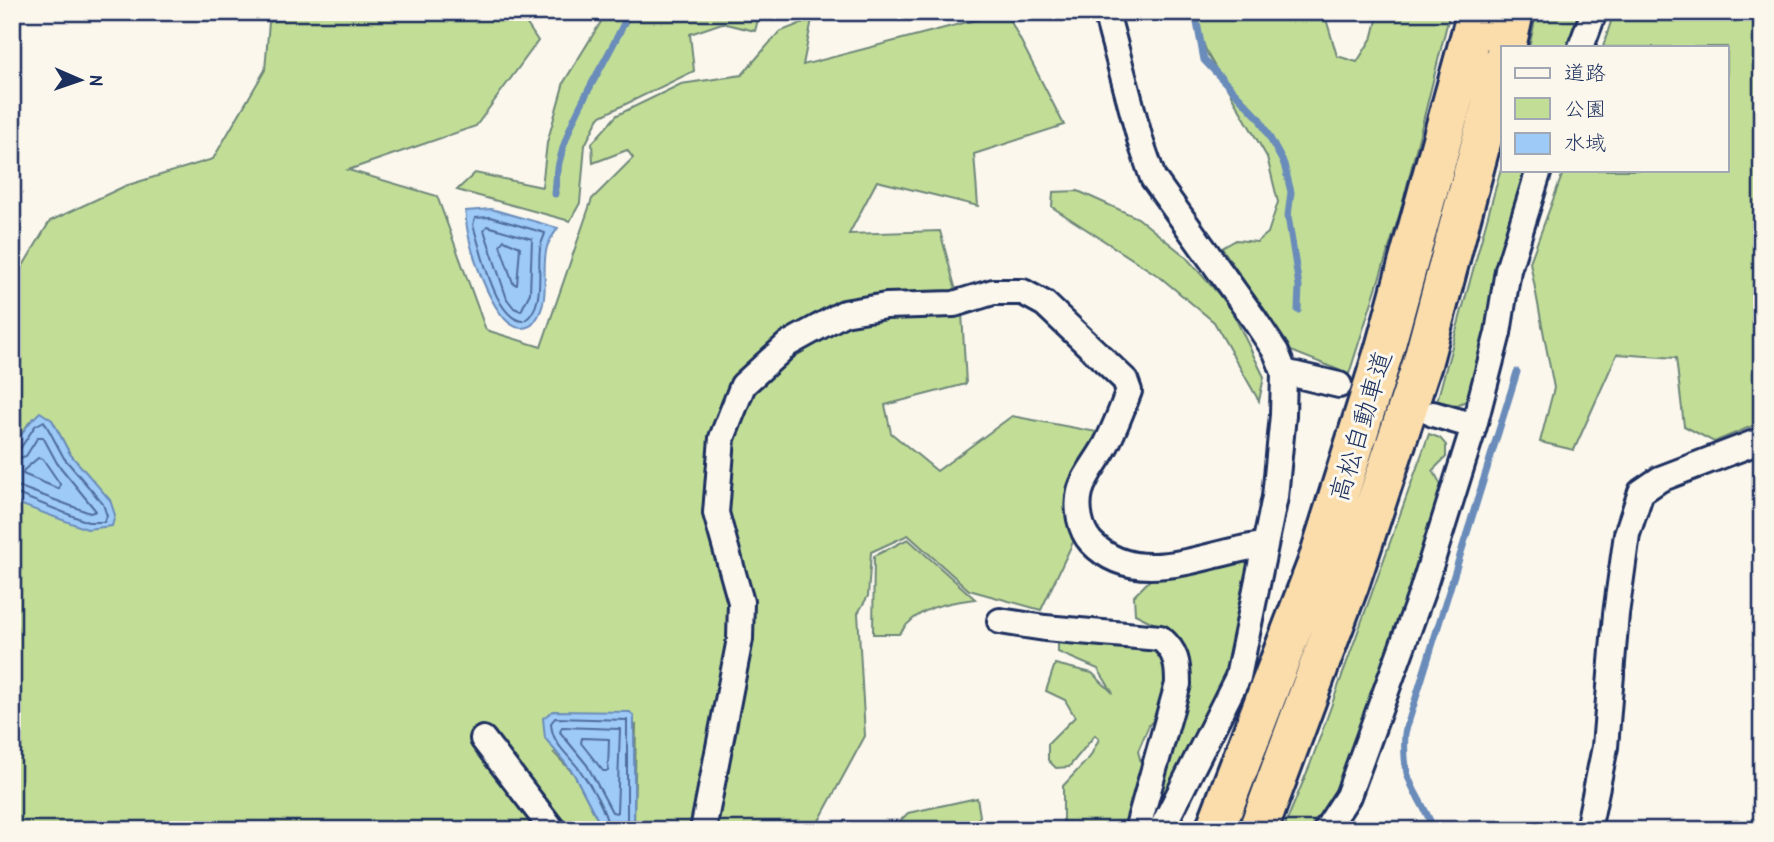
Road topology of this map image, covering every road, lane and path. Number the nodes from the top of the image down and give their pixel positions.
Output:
1 (1106, 12) edge
2 (1476, 12) edge
3 (1514, 12) edge
4 (1594, 12) edge
5 (1506, 46) edge
6 (1581, 46) edge
7 (1501, 68) edge
8 (1538, 172) edge
9 (1284, 372) junction
10 (1339, 386) dead end
11 (1433, 414) dead end
12 (1474, 426) junction
13 (1762, 440) edge
14 (1264, 545) junction
15 (1000, 621) dead end
16 (482, 739) dead end
17 (553, 830) edge
18 (703, 830) edge
19 (1137, 830) edge
20 (1161, 830) edge
21 (1215, 830) edge
22 (1258, 830) edge
23 (1326, 830) edge
24 (1588, 830) edge

1 - 9 street
2 - 21 highway, 高松自動車道
3 - 5 highway
4 - 6 street
7 - 22 highway, 高松自動車道
8 - 12 street
9 - 10 street
9 - 14 street
11 - 12 street
12 - 23 street
13 - 24 street
14 - 18 street
14 - 20 street
15 - 19 street
16 - 17 street

